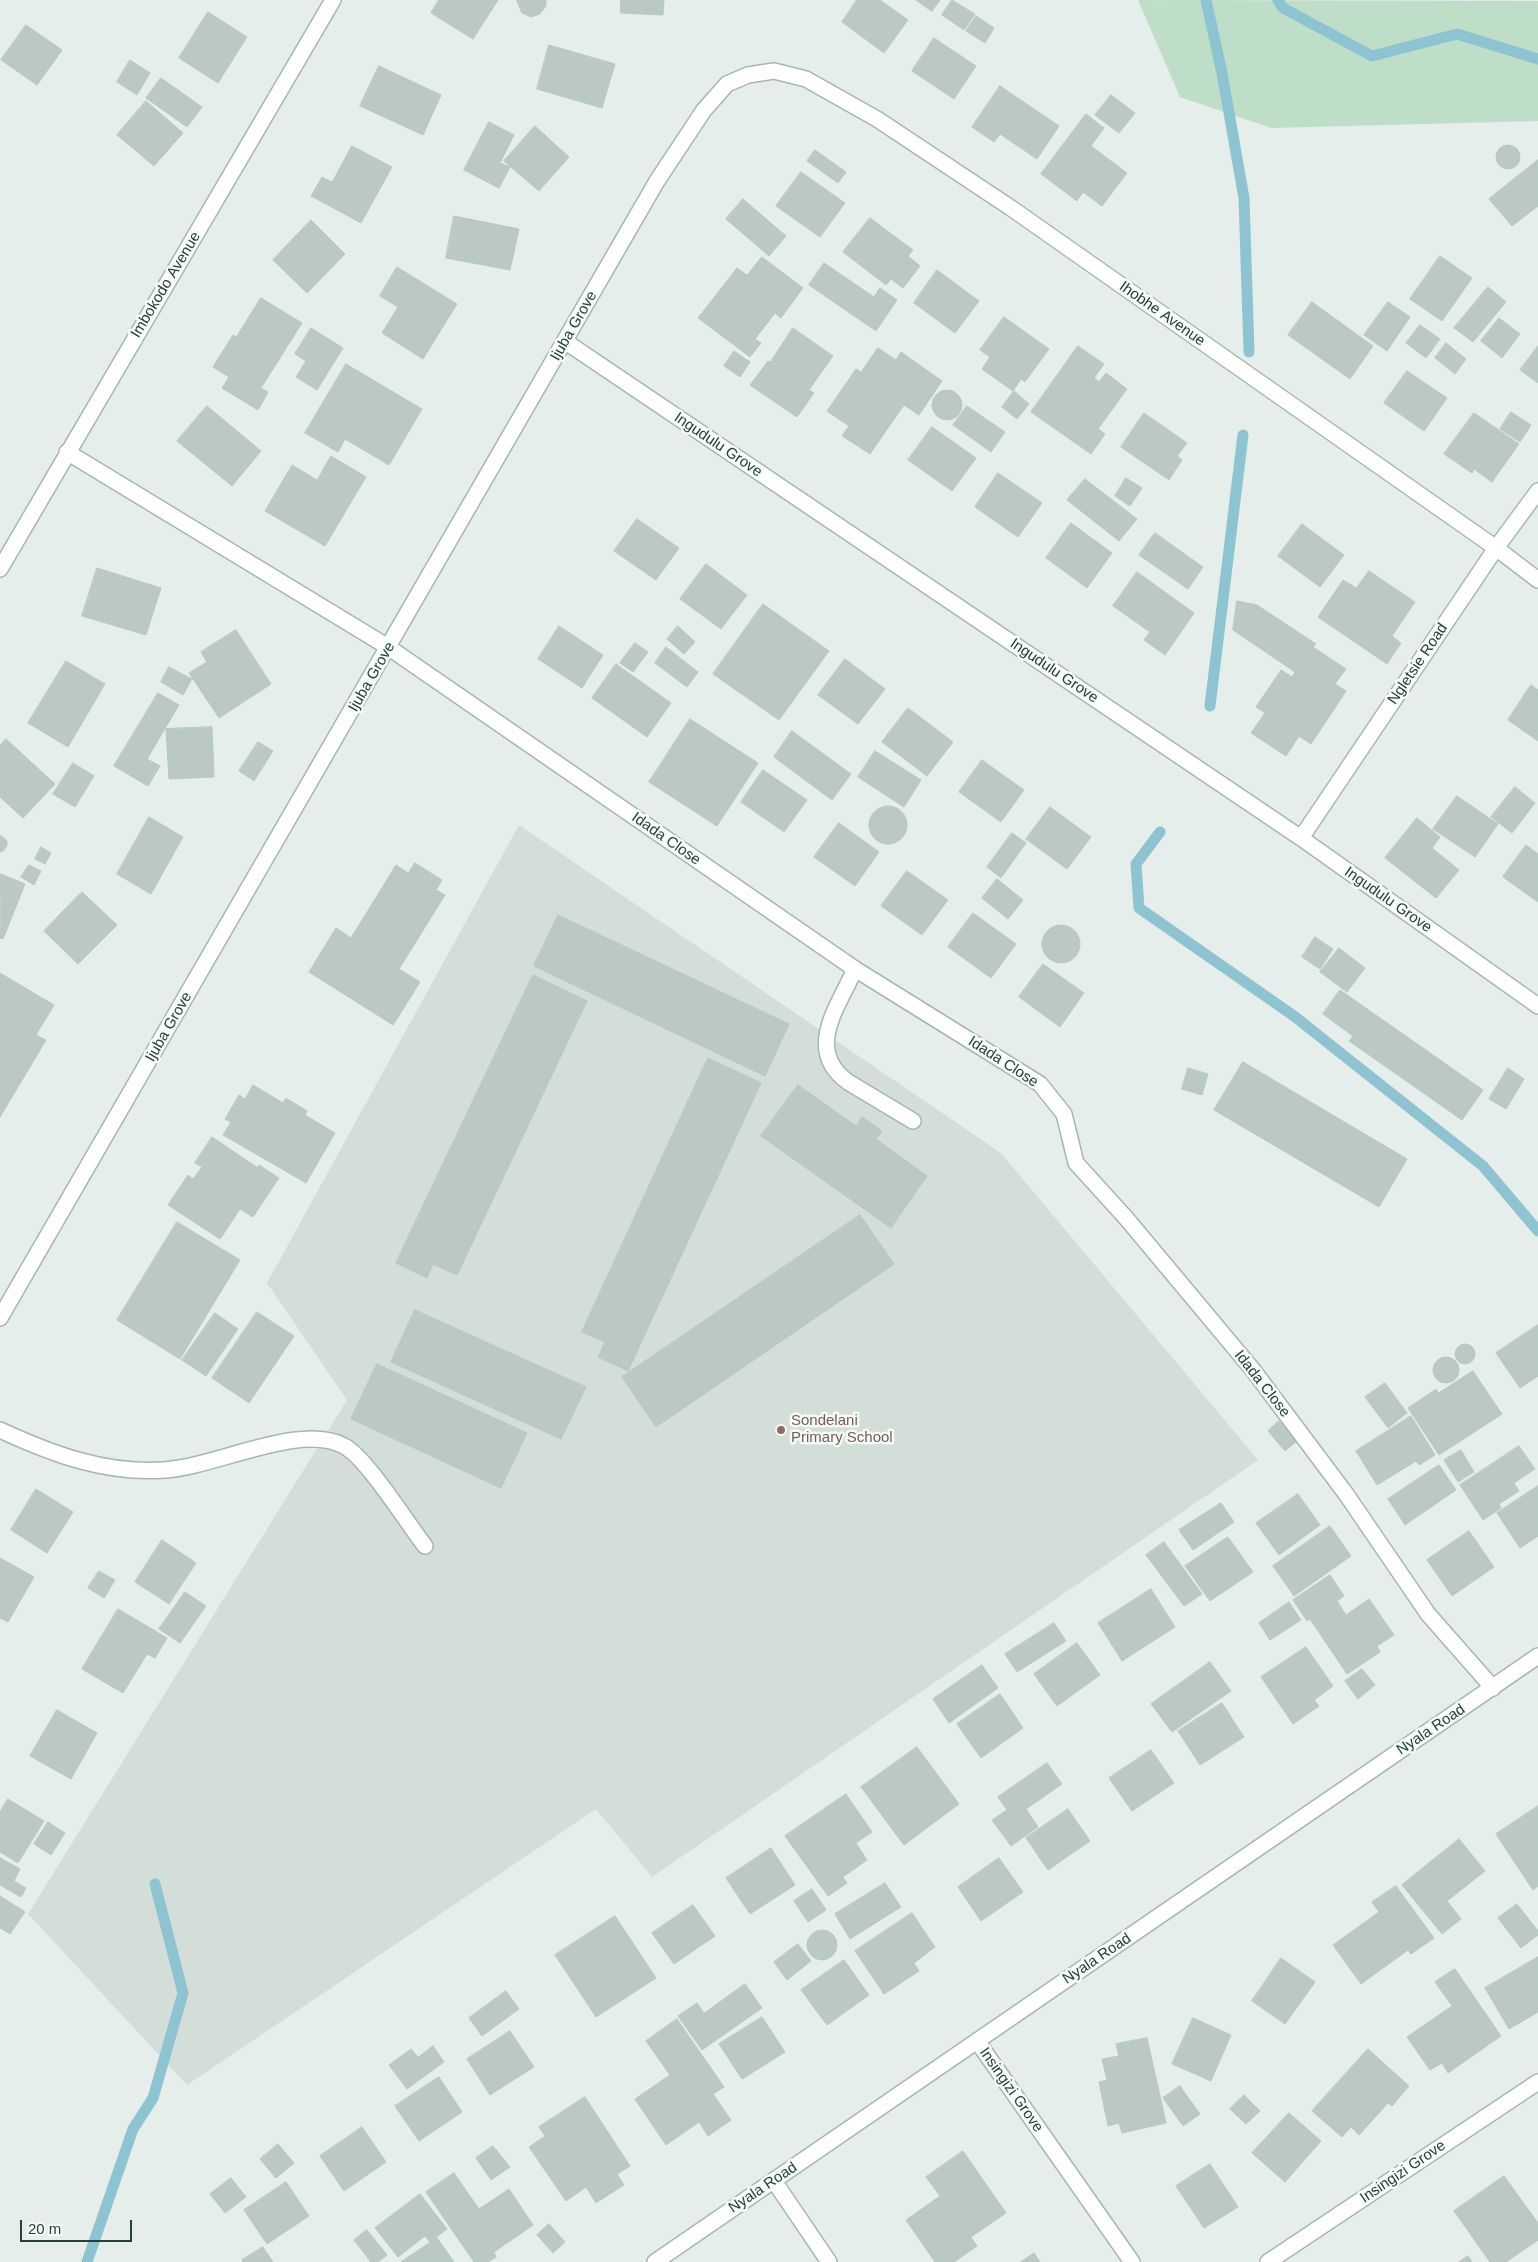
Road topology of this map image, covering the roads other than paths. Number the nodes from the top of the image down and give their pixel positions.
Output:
1 (333, 0) edge
2 (774, 71) joint
3 (566, 342) junction
4 (68, 452) junction
5 (1538, 491) edge
6 (1496, 548) junction
7 (0, 569) edge
8 (1538, 580) edge
9 (388, 647) junction
10 (1301, 838) junction
11 (855, 969) junction
12 (1538, 1006) edge
13 (913, 1122) dead end
14 (0, 1318) edge
15 (0, 1430) edge
16 (424, 1546) dead end
17 (1538, 1656) edge
18 (1493, 1688) junction
19 (977, 2041) junction
20 (1538, 2082) edge
21 (774, 2181) junction
22 (655, 2262) edge
23 (829, 2262) edge
24 (1132, 2262) edge
25 (1268, 2262) edge

1 - 4 street, Imbokodo Avenue
2 - 3 street, Ijuba Grove
2 - 6 street, Ihobhe Avenue
3 - 9 street, Ijuba Grove
3 - 10 street, Ingudulu Grove
4 - 7 street, Imbokodo Avenue
4 - 9 street, Idada Close
5 - 6 street, Ngletsie Road
6 - 8 street, Ihobhe Avenue
6 - 10 street, Ngletsie Road
9 - 11 street, Idada Close
9 - 14 street, Ijuba Grove
10 - 12 street, Ingudulu Grove
11 - 13 street
11 - 18 street, Idada Close
15 - 16 street
17 - 18 street, Nyala Road
18 - 19 street, Nyala Road
19 - 21 street, Nyala Road
19 - 24 street, Insingizi Grove
20 - 25 street, Insingizi Grove
21 - 22 street, Nyala Road
21 - 23 street

